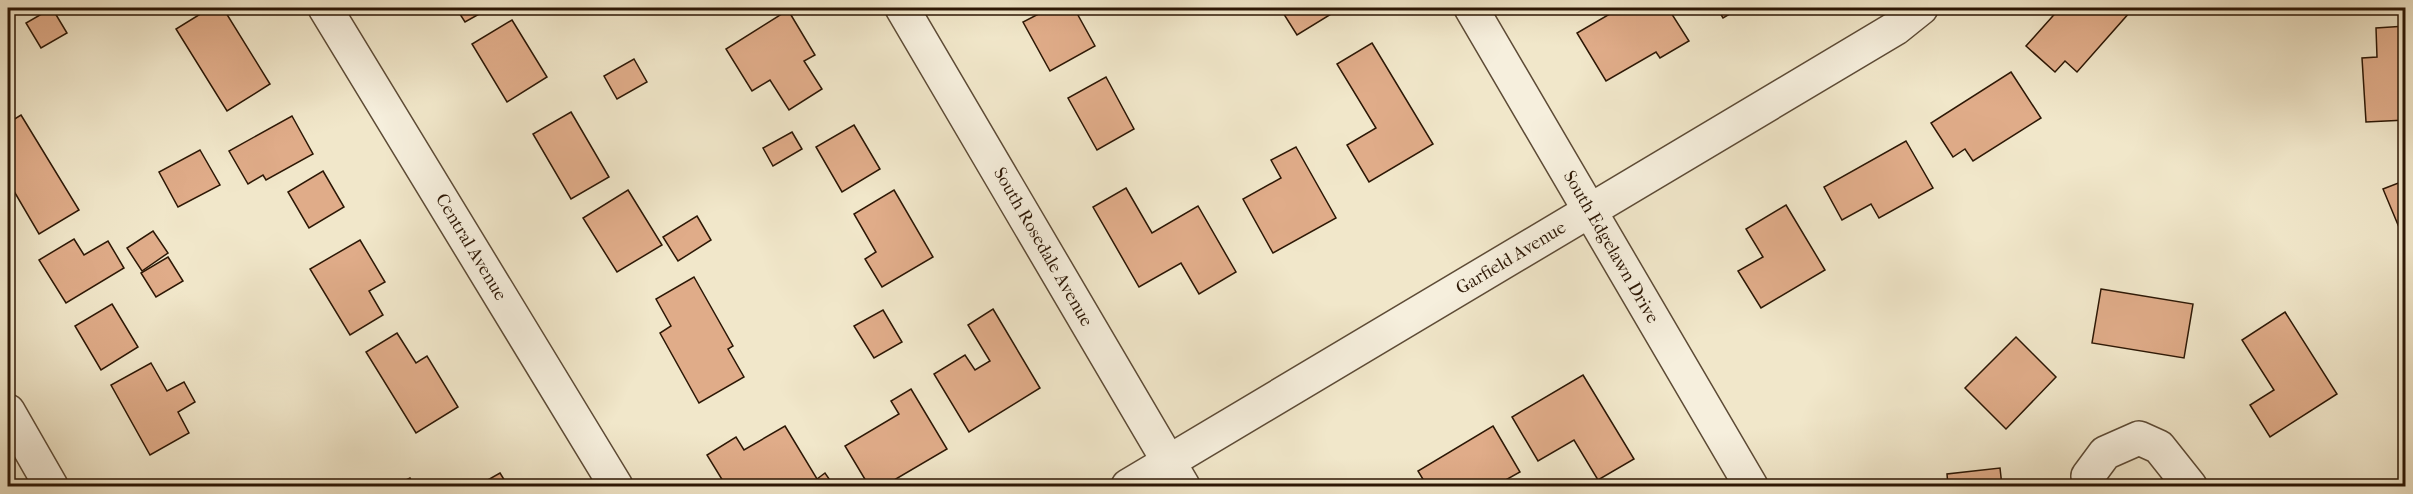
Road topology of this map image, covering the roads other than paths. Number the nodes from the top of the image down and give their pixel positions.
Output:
1 (326, 8) edge
2 (902, 8) edge
3 (1471, 8) edge
4 (1922, 8) edge
5 (1590, 210) junction
6 (8, 411) edge
7 (1176, 474) edge
8 (51, 486) edge
9 (616, 486) edge
10 (1128, 486) edge
11 (1750, 486) edge
12 (2090, 486) edge
13 (2190, 486) edge

1 - 9 street, Central Avenue
2 - 7 street, South Rosedale Avenue
3 - 5 street, South Edgelawn Drive
4 - 5 street, Garfield Avenue
5 - 7 street, Garfield Avenue
5 - 11 street, South Edgelawn Drive
6 - 8 street
7 - 10 street, Garfield Avenue
12 - 13 street

